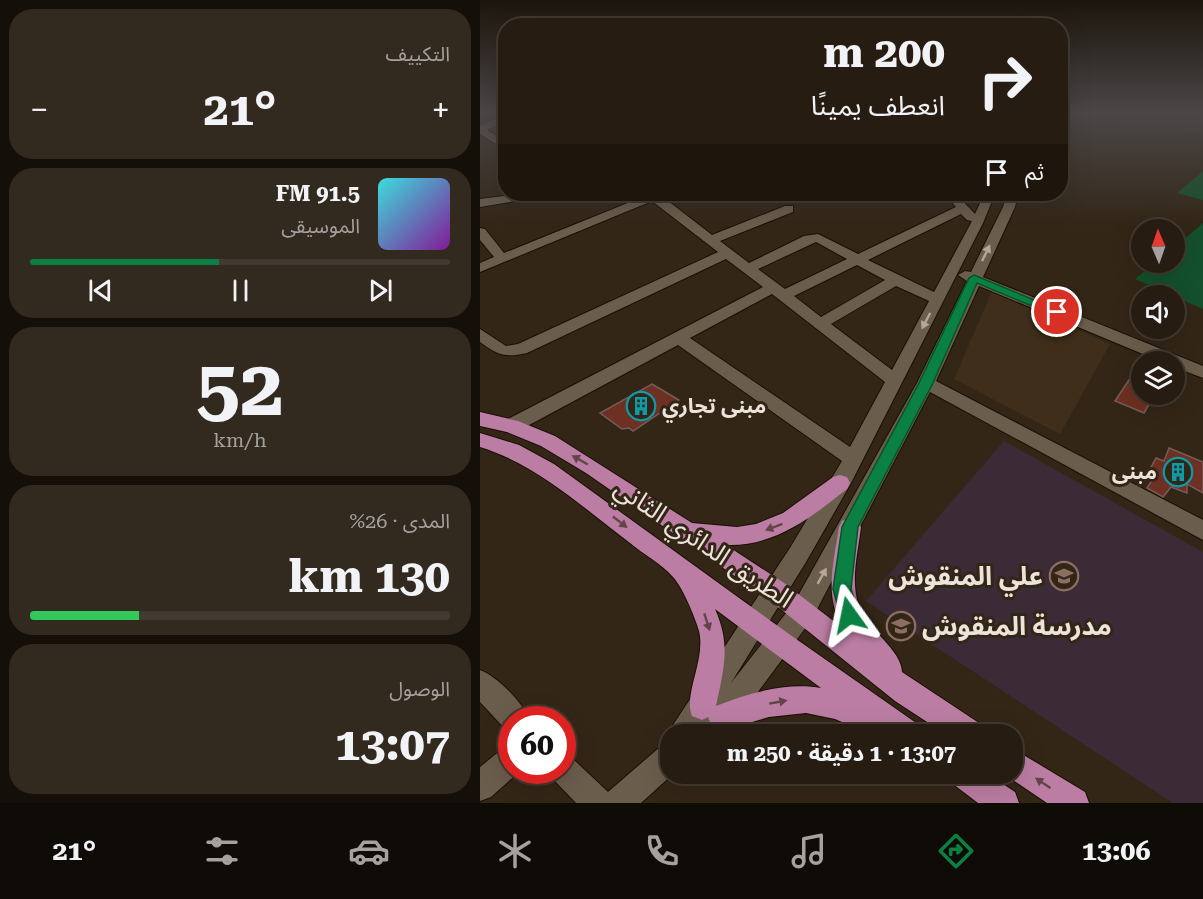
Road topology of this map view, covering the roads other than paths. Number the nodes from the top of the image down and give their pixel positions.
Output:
1 (498, 200) edge
2 (638, 201) edge
3 (660, 201) edge
4 (955, 201) edge
5 (958, 201) edge
6 (986, 201) edge
7 (1010, 201) edge
8 (481, 202) edge
9 (789, 209) dead end
10 (977, 223) junction
11 (480, 232) edge
12 (710, 240) junction
13 (727, 253) junction
14 (502, 259) junction
15 (858, 260) junction
16 (480, 268) edge
17 (749, 268) junction
18 (952, 270) junction
19 (974, 278) junction
20 (895, 280) junction
21 (780, 291) junction
22 (937, 299) junction
23 (820, 324) junction
24 (480, 334) edge
25 (678, 337) junction
26 (1203, 372) edge
27 (894, 380) junction
28 (926, 383) junction
29 (480, 419) edge
30 (511, 426) junction
31 (480, 440) edge
32 (852, 458) junction
33 (840, 483) junction
34 (677, 525) junction
35 (850, 527) junction
36 (1203, 531) edge
37 (682, 570) junction
38 (776, 591) junction
39 (803, 611) junction
40 (754, 624) junction
41 (780, 644) junction
42 (480, 683) edge
43 (905, 691) junction
44 (502, 706) edge
45 (712, 711) junction
46 (696, 724) edge
47 (704, 724) edge
48 (879, 724) edge
49 (893, 724) edge
50 (955, 724) edge
51 (660, 766) edge
52 (1023, 769) edge
53 (498, 771) edge
54 (576, 782) edge
55 (976, 784) edge
56 (480, 786) edge
57 (998, 801) edge
58 (597, 803) edge
59 (618, 803) edge
60 (1074, 803) edge

1 - 8 street
2 - 14 street
3 - 12 street
4 - 15 street
5 - 10 street
6 - 10 street
19 -> 7 street
9 - 12 street
10 - 18 street
11 - 14 street
12 - 13 street
13 - 17 street
13 - 24 street
14 - 16 street
15 - 17 street
15 - 20 street
15 - 21 street
17 - 21 street
18 - 19 street
18 - 22 street
19 - 26 street
19 - 28 street
20 - 22 street
20 - 23 street
21 - 23 street
21 - 25 street
22 -> 27 street
23 - 27 street
25 - 30 street
25 - 32 street
27 - 32 street
28 - 35 street
28 - 36 street
29 - 30 main road, الطريق الدائري الثاني
34 -> 30 main road, الطريق الدائري الثاني
31 -> 37 main road, الطريق الدائري الثاني
32 - 33 street
33 -> 34 main road
33 - 38 street
34 - 38 main road, الطريق الدائري الثاني
39 -> 35 street
35 - 43 main road
37 - 40 main road, الطريق الدائري الثاني
37 -> 45 main road
38 - 39 main road, الطريق الدائري الثاني
38 - 40 street
39 - 41 street
39 - 43 main road, الطريق الدائري الثاني
40 - 41 main road, الطريق الدائري الثاني
40 - 45 street
41 - 45 street
41 - 49 main road, الطريق الدائري الثاني
42 - 44 street
43 - 50 main road, الطريق الدائري الثاني
45 - 46 street
45 - 47 street
45 -> 48 main road
51 - 59 street
60 -> 52 main road
53 - 56 street
54 - 58 street
55 - 57 main road

